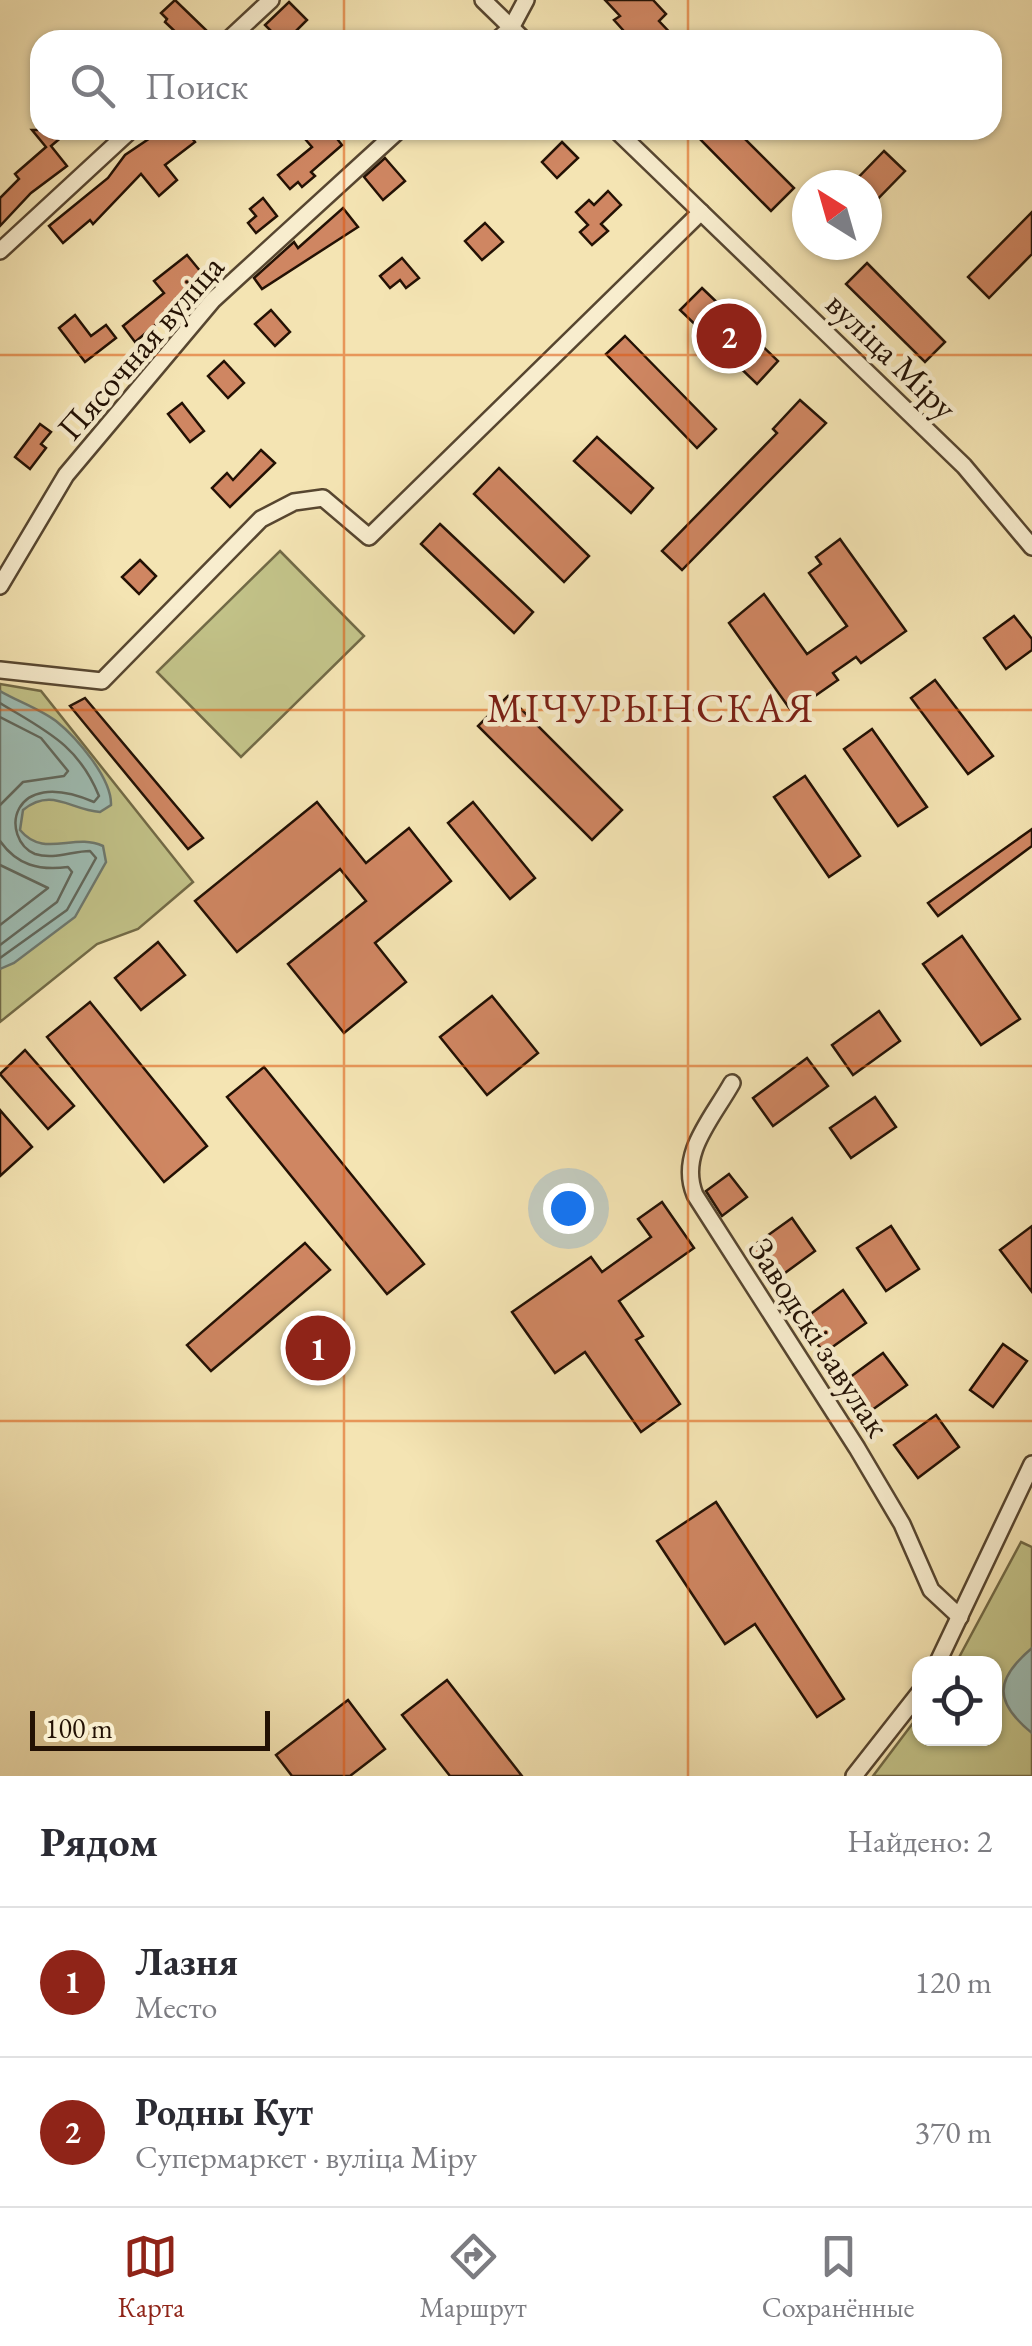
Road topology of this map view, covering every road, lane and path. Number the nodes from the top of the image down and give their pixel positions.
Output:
1 (271, 0) edge
2 (483, 0) edge
3 (526, 0) edge
4 (511, 28) joint
5 (239, 30) edge
6 (120, 140) edge
7 (388, 140) edge
8 (626, 140) edge
9 (701, 212) junction
10 (0, 251) edge
11 (1032, 547) edge
12 (0, 586) edge
13 (0, 670) edge
14 (732, 1083) dead end
15 (1032, 1464) edge
16 (960, 1617) junction
17 (941, 1656) edge
18 (912, 1702) edge
19 (854, 1776) edge

1 - 5 street
2 - 4 street
3 - 4 street
6 - 10 street
7 - 12 street, Пясочная вуліца
8 - 9 street, вуліца Міру
9 - 11 street, вуліца Міру
9 - 13 street
14 - 16 street, Заводскі завулак
15 - 16 street
16 - 17 street
18 - 19 street

